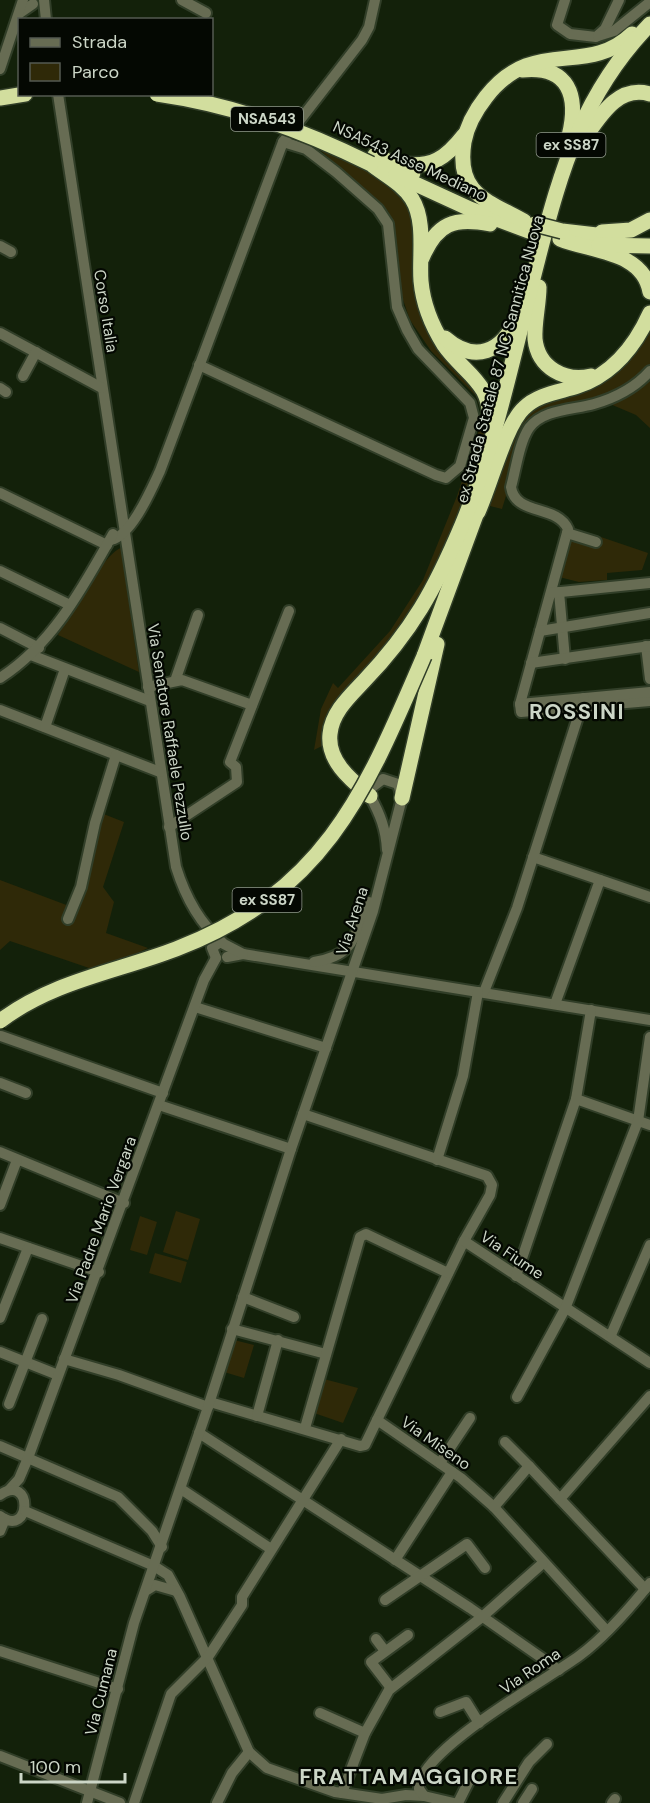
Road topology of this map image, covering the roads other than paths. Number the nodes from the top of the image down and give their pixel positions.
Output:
1 (182, 0) edge
2 (375, 0) edge
3 (565, 0) edge
4 (619, 0) edge
5 (34, 1) edge
6 (650, 2) edge
7 (206, 13) dead end
8 (650, 16) edge
9 (46, 17) edge
10 (18, 18) edge
11 (18, 19) edge
12 (650, 24) edge
13 (596, 37) junction
14 (650, 37) edge
15 (0, 69) edge
16 (516, 70) junction
17 (18, 86) edge
18 (0, 88) edge
19 (213, 94) edge
20 (650, 94) edge
21 (18, 95) edge
22 (58, 96) edge
23 (168, 96) edge
24 (0, 98) edge
25 (466, 132) junction
26 (284, 142) junction
27 (581, 142) junction
28 (373, 159) junction
29 (562, 171) junction
30 (650, 220) edge
31 (531, 226) junction
32 (581, 234) junction
33 (561, 235) junction
34 (650, 237) edge
35 (0, 246) edge
36 (650, 246) edge
37 (11, 252) dead end
38 (421, 261) junction
39 (535, 286) junction
40 (650, 292) edge
41 (650, 313) edge
42 (436, 331) junction
43 (0, 333) edge
44 (36, 352) junction
45 (199, 365) junction
46 (650, 371) edge
47 (600, 374) junction
48 (23, 376) dead end
49 (102, 388) junction
50 (484, 463) junction
51 (0, 493) edge
52 (473, 509) junction
53 (125, 531) junction
54 (567, 533) junction
55 (109, 542) junction
56 (596, 542) dead end
57 (463, 555) junction
58 (0, 571) edge
59 (650, 582) edge
60 (555, 593) junction
61 (70, 605) junction
62 (289, 611) dead end
63 (650, 613) edge
64 (198, 615) dead end
65 (562, 627) junction
66 (0, 628) edge
67 (540, 631) junction
68 (648, 646) edge
69 (35, 651) junction
70 (566, 659) junction
71 (531, 663) junction
72 (65, 669) junction
73 (0, 678) edge
74 (650, 679) edge
75 (175, 681) junction
76 (148, 687) junction
77 (650, 692) edge
78 (637, 698) junction
79 (150, 701) junction
80 (582, 702) junction
81 (650, 702) edge
82 (252, 705) junction
83 (0, 710) edge
84 (45, 727) junction
85 (116, 754) junction
86 (160, 772) junction
87 (370, 796) junction
88 (402, 798) junction
89 (169, 827) junction
90 (387, 850) junction
91 (532, 857) junction
92 (380, 880) junction
93 (600, 880) junction
94 (650, 897) edge
95 (68, 918) dead end
96 (208, 931) junction
97 (225, 943) junction
98 (218, 954) junction
99 (243, 954) junction
100 (306, 964) junction
101 (351, 971) junction
102 (481, 992) junction
103 (555, 1004) junction
104 (195, 1007) junction
105 (591, 1010) junction
106 (650, 1020) edge
107 (1, 1029) edge
108 (650, 1038) edge
109 (326, 1048) junction
110 (0, 1083) edge
111 (26, 1093) dead end
112 (164, 1093) junction
113 (576, 1099) junction
114 (159, 1105) junction
115 (303, 1114) junction
116 (638, 1121) junction
117 (650, 1125) edge
118 (291, 1149) junction
119 (0, 1152) edge
120 (17, 1160) junction
121 (437, 1160) junction
122 (124, 1203) junction
123 (0, 1205) edge
124 (0, 1238) edge
125 (464, 1241) junction
126 (650, 1245) edge
127 (28, 1248) junction
128 (99, 1272) junction
129 (448, 1273) junction
130 (516, 1276) junction
131 (243, 1297) junction
132 (566, 1309) junction
133 (294, 1317) dead end
134 (0, 1318) edge
135 (42, 1318) dead end
136 (232, 1329) junction
137 (611, 1335) junction
138 (278, 1340) junction
139 (0, 1352) edge
140 (326, 1354) junction
141 (64, 1359) junction
142 (26, 1362) junction
143 (650, 1363) edge
144 (58, 1376) junction
145 (650, 1396) edge
146 (517, 1397) dead end
147 (9, 1404) dead end
148 (209, 1405) junction
149 (258, 1416) junction
150 (470, 1418) dead end
151 (377, 1420) junction
152 (305, 1428) junction
153 (199, 1433) junction
154 (341, 1439) junction
155 (505, 1442) dead end
156 (0, 1446) edge
157 (28, 1458) junction
158 (440, 1463) junction
159 (529, 1466) junction
160 (452, 1472) junction
161 (181, 1489) junction
162 (4, 1493) edge
163 (303, 1499) junction
164 (560, 1499) junction
165 (494, 1507) junction
166 (25, 1511) junction
167 (2, 1517) edge
168 (0, 1532) edge
169 (162, 1546) junction
170 (271, 1549) junction
171 (395, 1560) junction
172 (543, 1563) junction
173 (154, 1566) junction
174 (485, 1568) dead end
175 (420, 1577) junction
176 (647, 1586) edge
177 (147, 1590) junction
178 (176, 1591) junction
179 (385, 1600) dead end
180 (482, 1617) junction
181 (607, 1631) junction
182 (408, 1635) dead end
183 (376, 1639) dead end
184 (0, 1651) edge
185 (385, 1651) junction
186 (208, 1657) junction
187 (559, 1670) junction
188 (391, 1688) junction
189 (118, 1689) junction
190 (440, 1712) dead end
191 (320, 1713) dead end
192 (479, 1723) junction
193 (364, 1733) junction
194 (547, 1744) dead end
195 (249, 1752) junction
196 (0, 1756) edge
197 (422, 1776) junction
198 (470, 1779) dead end
199 (532, 1789) dead end
200 (90, 1791) junction
201 (336, 1796) edge
202 (424, 1796) junction
203 (396, 1799) edge
204 (87, 1803) edge
205 (120, 1803) edge
206 (134, 1803) edge
207 (217, 1803) edge
208 (456, 1803) edge
209 (503, 1803) edge
210 (523, 1803) edge

1 - 7 street
2 - 26 street
3 - 13 street
4 - 13 street
5 - 9 street
5 - 10 street
6 - 13 street
8 - 16 highway
11 - 15 street
12 - 29 highway, ex Strada Statale 87 NC Sannitica Nuova / ex SS87
14 - 27 highway, ex Strada Statale 87 NC Sannitica Nuova
16 - 25 highway
16 - 29 highway
17 - 18 highway
19 - 28 highway, NSA543 Asse Mediano / NSA543
20 - 27 highway
21 - 24 highway
22 - 49 street, Corso Italia
23 - 28 highway, NSA543 Asse Mediano / NSA543, bridge
25 - 28 highway
25 - 31 highway
26 - 45 street
26 - 45 street
27 - 39 highway, ex Strada Statale 87 NC Sannitica Nuova
28 - 31 highway, NSA543 Asse Mediano / NSA543
28 - 38 highway
29 - 39 highway, ex Strada Statale 87 NC Sannitica Nuova / ex SS87
30 - 32 highway
31 - 33 highway, NSA543 Asse Mediano / NSA543
31 - 38 highway
32 - 33 highway, NSA543 Asse Mediano / NSA543
32 - 34 highway, NSA543 Asse Mediano / NSA543
33 - 36 highway, NSA543 Asse Mediano / NSA543
33 - 40 highway
35 - 37 street
38 - 42 highway
39 - 42 highway
39 - 47 highway
39 - 50 highway, ex Strada Statale 87 NC Sannitica Nuova / ex SS87
39 - 52 highway, ex Strada Statale 87 NC Sannitica Nuova / ex SS87
41 - 47 highway
42 - 50 highway
43 - 44 street
44 - 48 street
44 - 49 street
45 - 53 street
46 - 54 street
47 - 52 highway
49 - 53 street, Corso Italia
50 - 52 highway, ex Strada Statale 87 NC Sannitica Nuova / ex SS87
51 - 55 street
52 - 57 highway, ex Strada Statale 87 NC Sannitica Nuova / ex SS87
52 - 87 highway
53 - 55 street
53 - 76 street, Via Senatore Raffaele Pezzullo
54 - 56 street
54 - 60 street
55 - 61 street
57 - 88 highway
57 - 107 highway, ex Strada Statale 87 NC Sannitica Nuova / ex SS87, bridge
58 - 61 street
59 - 60 street
60 - 65 street
60 - 67 street
61 - 69 street
62 - 82 street
63 - 65 street
64 - 75 street
65 - 67 street
65 - 70 street
66 - 69 street
67 - 71 street
68 - 70 street
68 - 74 street
69 - 72 street
69 - 73 street
70 - 71 street
71 - 80 street
72 - 79 street
72 - 84 street
75 - 76 street
75 - 82 street
76 - 79 street, Via Senatore Raffaele Pezzullo
77 - 78 street
78 - 80 street
78 - 81 street
79 - 86 street, Via Senatore Raffaele Pezzullo
80 - 91 street
82 - 89 street
83 - 84 street
84 - 85 street
85 - 86 street
85 - 95 street
86 - 89 street, Via Senatore Raffaele Pezzullo
87 - 88 street
87 - 90 street
88 - 90 street, Via Arena
89 - 96 street, Via Senatore Raffaele Pezzullo
90 - 92 street, Via Arena
91 - 93 street
91 - 102 street
92 - 100 street, Via Arena
92 - 101 street, Via Arena
93 - 94 street
93 - 103 street
96 - 97 street, Via Senatore Raffaele Pezzullo
96 - 98 street, Via Senatore Raffaele Pezzullo
97 - 98 street
97 - 98 street
97 - 99 street
98 - 99 street
98 - 104 street, Via Padre Mario Vergara
99 - 100 street
100 - 101 street
101 - 102 street
101 - 109 street, Via Arena
102 - 103 street
102 - 121 street
103 - 105 street
104 - 109 street
104 - 112 street, Via Padre Mario Vergara
105 - 106 street
105 - 113 street
107 - 112 street
108 - 116 street
109 - 115 street, Via Arena
110 - 111 street
112 - 114 street, Via Padre Mario Vergara
113 - 116 street
113 - 130 street
114 - 118 street
114 - 122 street, Via Padre Mario Vergara
115 - 118 street, Via Arena
115 - 121 street
116 - 117 street
116 - 132 street
118 - 131 street, Via Arena
119 - 120 street
120 - 122 street
120 - 123 street
121 - 125 street
122 - 128 street, Via Padre Mario Vergara
124 - 127 street
125 - 129 street, Via Fiume
125 - 130 street, Via Fiume
126 - 137 street
127 - 128 street
127 - 134 street
128 - 141 street, Via Padre Mario Vergara
129 - 140 street
129 - 151 street, Via Fiume
130 - 132 street, Via Fiume
131 - 133 street
131 - 136 street, Via Cumana
132 - 137 street, Via Fiume
132 - 146 street
135 - 142 street
136 - 138 street
136 - 148 street, Via Cumana
137 - 143 street, Via Fiume
138 - 140 street
138 - 149 street
139 - 142 street
140 - 152 street
141 - 144 street, Via Padre Mario Vergara
141 - 148 street, Via Miseno
142 - 144 street
142 - 147 street
144 - 157 street, Via Padre Mario Vergara
145 - 164 street
148 - 149 street, Via Miseno
148 - 153 street, Via Cumana
149 - 152 street, Via Miseno
150 - 158 street
151 - 154 street, Via Miseno
151 - 158 street, Via Miseno
152 - 154 street, Via Miseno
153 - 161 street, Via Cumana
153 - 163 street
154 - 163 street
155 - 159 street
156 - 157 street
157 - 162 street, Via Padre Mario Vergara
157 - 169 street
158 - 160 street, Via Miseno
159 - 164 street
159 - 165 street
160 - 165 street, Via Miseno
160 - 171 street
161 - 169 street, Via Cumana
161 - 170 street
162 - 166 street
163 - 170 street
163 - 171 street
164 - 176 street
165 - 172 street, Via Miseno
166 - 167 street
166 - 173 street
167 - 168 street
169 - 173 street, Via Cumana
170 - 186 street
171 - 175 street
172 - 180 street
172 - 181 street, Via Miseno
173 - 177 street, Via Cumana
173 - 178 street
174 - 175 street
175 - 179 street
175 - 180 street
176 - 181 street, Via Roma
177 - 178 street
177 - 189 street, Via Cumana
178 - 186 street
180 - 187 street
180 - 188 street
181 - 187 street, Via Roma
182 - 185 street
183 - 185 street
184 - 189 street
185 - 188 street
186 - 195 street
186 - 206 street
187 - 192 street, Via Roma
188 - 193 street
189 - 200 street, Via Cumana
190 - 192 street
191 - 193 street
192 - 197 street, Via Roma
193 - 201 street
194 - 209 street
195 - 201 street
195 - 207 street
196 - 200 street
197 - 202 street
197 - 203 street, Via Roma
198 - 208 street
199 - 210 street
200 - 204 street, Via Cumana
200 - 205 street
201 - 203 street
202 - 203 street
202 - 208 street

